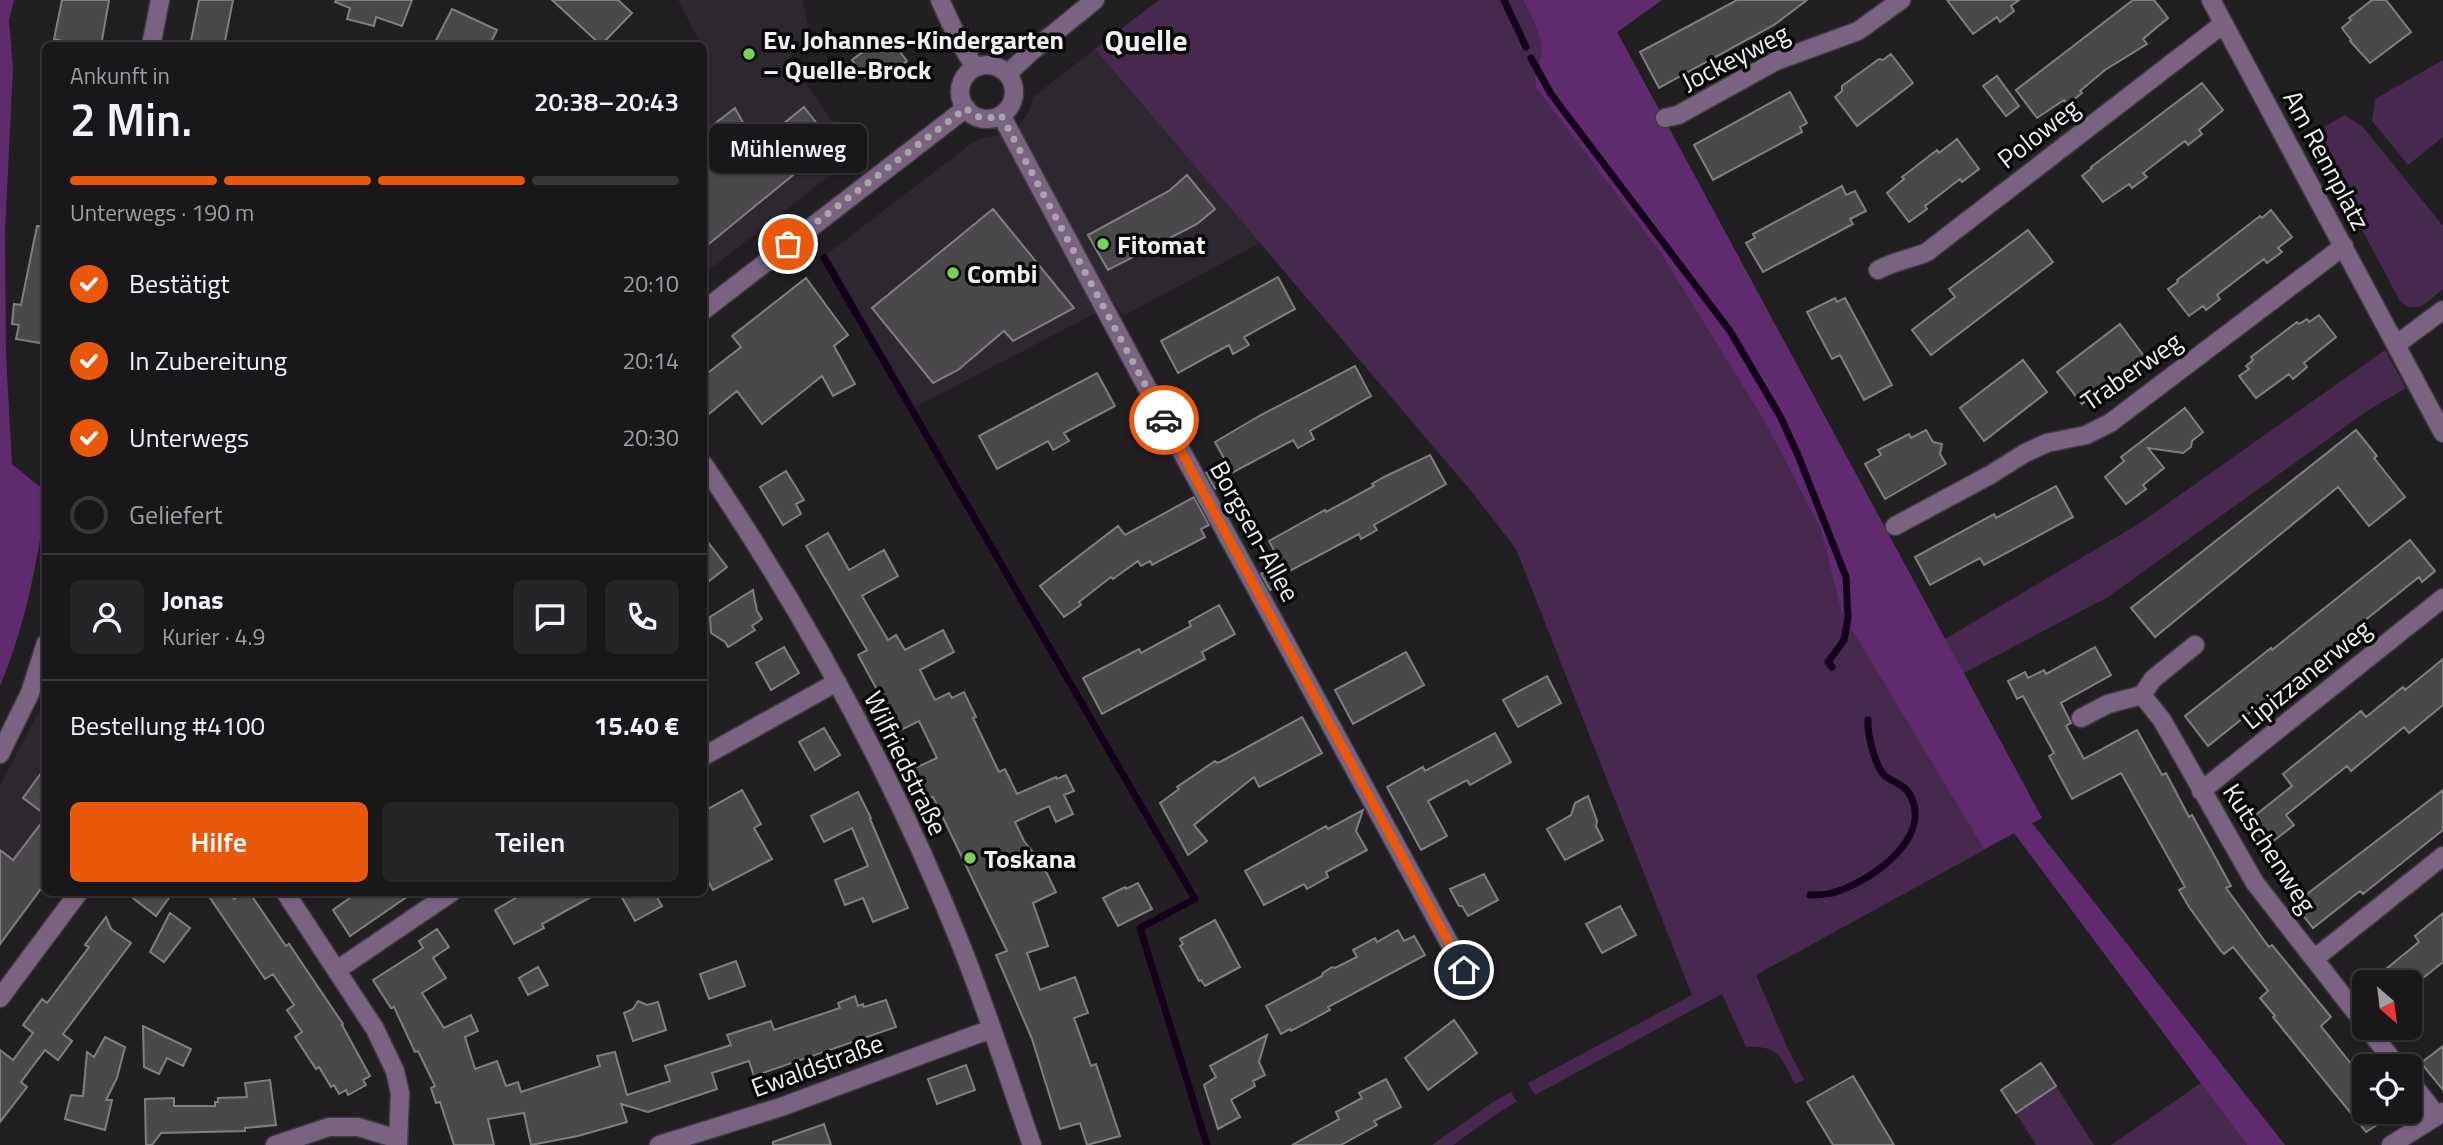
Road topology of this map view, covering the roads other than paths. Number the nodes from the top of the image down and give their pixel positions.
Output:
1 (160, 0) edge
2 (940, 0) edge
3 (1095, 0) edge
4 (1901, 0) edge
5 (2211, 0) edge
6 (2223, 24) junction
7 (152, 42) edge
8 (975, 68) junction
9 (1007, 74) junction
10 (966, 108) junction
11 (1001, 115) junction
12 (1665, 118) dead end
13 (2344, 246) junction
14 (1878, 270) dead end
15 (707, 308) edge
16 (2443, 310) edge
17 (2397, 344) junction
18 (2443, 433) edge
19 (707, 470) edge
20 (1895, 526) dead end
21 (2443, 598) edge
22 (2195, 645) dead end
23 (42, 671) edge
24 (837, 682) junction
25 (2142, 695) junction
26 (2081, 718) dead end
27 (0, 754) edge
28 (707, 754) edge
29 (2202, 791) junction
30 (2443, 856) edge
31 (76, 896) edge
32 (288, 896) edge
33 (446, 896) edge
34 (2314, 959) junction
35 (337, 970) junction
36 (1464, 970) dead end
37 (0, 998) edge
38 (2352, 1007) edge
39 (991, 1029) junction
40 (2378, 1040) edge
41 (2389, 1054) edge
42 (2422, 1094) edge
43 (2440, 1114) edge
44 (398, 1142) edge
45 (275, 1145) edge
46 (659, 1145) edge
47 (1032, 1145) edge
48 (2391, 1145) edge

1 - 7 street
2 - 8 street
3 - 9 street
4 - 12 street, Jockeyweg
5 - 6 street, Am Rennplatz
6 - 13 street, Am Rennplatz
6 - 14 street, Poloweg
8 - 9 street
8 - 10 street
9 - 11 street
10 - 11 street
10 - 15 street
11 - 36 street, Borgsen-Allee
13 - 17 street, Am Rennplatz
13 - 20 street, Traberweg
16 - 17 street
17 - 18 street, Am Rennplatz
19 - 24 street, Wilfriedstraße
21 - 29 street, Lipizzanerweg
22 - 25 street
23 - 27 street
24 - 28 street
24 - 39 street, Wilfriedstraße
25 - 26 street
25 - 29 street, Kutschenweg
29 - 34 street, Kutschenweg
30 - 34 street
31 - 37 street
32 - 35 street
33 - 35 street
34 - 38 street, Kutschenweg
35 - 44 street
39 - 46 street, Ewaldstraße
39 - 47 street, Wilfriedstraße
40 - 41 street, Kutschenweg
42 - 43 street
43 - 48 street
44 - 45 street

